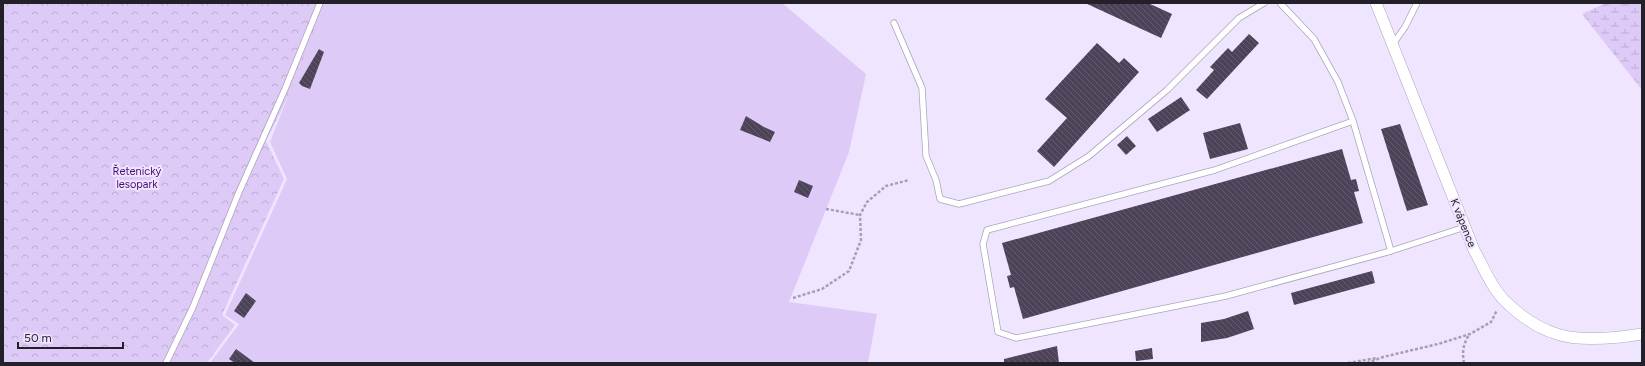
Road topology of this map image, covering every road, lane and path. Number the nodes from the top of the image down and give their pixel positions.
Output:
1 (320, 3) edge
2 (1264, 3) edge
3 (1280, 3) edge
4 (1376, 3) edge
5 (1417, 3) edge
6 (894, 23) dead end
7 (1393, 44) junction
8 (1353, 121) junction
9 (909, 180) dead end
10 (826, 209) dead end
11 (860, 215) junction
12 (1465, 227) junction
13 (1391, 251) junction
14 (793, 298) dead end
15 (1503, 299) junction
16 (1470, 334) junction
17 (1642, 334) edge
18 (1383, 357) junction
19 (166, 363) edge
20 (1348, 363) edge
21 (1367, 363) edge
22 (1464, 363) edge

1 - 19 lane
2 - 6 lane
3 - 8 lane
4 - 7 street, K vápence
5 - 7 lane
7 - 12 street, K vápence
8 - 13 lane
8 - 13 lane
9 - 11 path
10 - 11 path
11 - 14 path
12 - 13 lane
12 - 15 street, K vápence
15 - 16 path
15 - 17 street, K vápence
16 - 18 path
16 - 22 path
18 - 20 path
18 - 21 path

